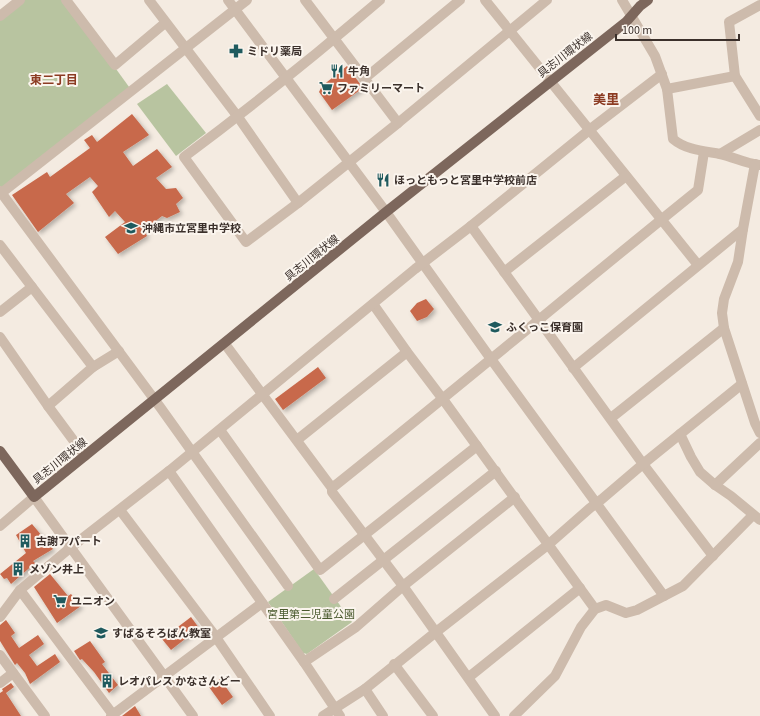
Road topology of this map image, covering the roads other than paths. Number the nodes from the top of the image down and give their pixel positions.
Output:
1 (20, 0) edge
2 (66, 0) edge
3 (149, 0) edge
4 (228, 0) edge
5 (247, 0) edge
6 (304, 0) edge
7 (380, 0) edge
8 (460, 0) edge
9 (485, 0) edge
10 (547, 0) edge
11 (622, 0) edge
12 (648, 0) edge
13 (760, 5) edge
14 (235, 10) junction
15 (1, 13) edge
16 (632, 14) junction
17 (165, 22) junction
18 (509, 30) junction
19 (334, 40) junction
20 (186, 48) junction
21 (662, 74) junction
22 (735, 76) junction
23 (286, 78) junction
24 (364, 79) junction
25 (550, 82) junction
26 (667, 89) junction
27 (760, 116) edge
28 (238, 117) junction
29 (398, 123) junction
30 (589, 130) junction
31 (760, 130) edge
32 (704, 152) junction
33 (720, 154) junction
34 (348, 162) junction
35 (757, 165) edge
36 (626, 176) junction
37 (0, 192) edge
38 (298, 203) junction
39 (386, 212) junction
40 (662, 220) junction
41 (471, 226) junction
42 (743, 229) junction
43 (0, 245) edge
44 (422, 264) junction
45 (698, 265) junction
46 (504, 272) junction
47 (32, 287) junction
48 (373, 304) junction
49 (0, 312) edge
50 (538, 320) junction
51 (724, 328) junction
52 (0, 337) edge
53 (225, 344) junction
54 (119, 351) junction
55 (407, 352) junction
56 (491, 359) junction
57 (92, 368) junction
58 (574, 368) junction
59 (742, 384) junction
60 (263, 394) junction
61 (155, 399) junction
62 (443, 399) junction
63 (48, 406) junction
64 (611, 418) junction
65 (220, 430) junction
66 (760, 432) edge
67 (680, 434) junction
68 (296, 440) junction
69 (760, 442) edge
70 (477, 446) junction
71 (0, 451) edge
72 (193, 452) junction
73 (85, 456) junction
74 (643, 464) junction
75 (169, 471) junction
76 (496, 471) junction
77 (715, 485) junction
78 (332, 488) junction
79 (34, 497) junction
80 (515, 497) junction
81 (596, 503) junction
82 (120, 510) junction
83 (756, 517) edge
84 (0, 526) edge
85 (365, 534) junction
86 (548, 544) junction
87 (70, 548) junction
88 (713, 556) junction
89 (384, 559) junction
90 (288, 586) dead end
91 (403, 586) junction
92 (580, 588) junction
93 (20, 590) junction
94 (664, 596) junction
95 (334, 599) dead end
96 (262, 603) junction
97 (595, 609) junction
98 (0, 617) edge
99 (436, 632) junction
100 (216, 637) junction
101 (0, 655) edge
102 (304, 662) junction
103 (394, 664) junction
104 (13, 673) junction
105 (164, 676) junction
106 (469, 677) junction
107 (0, 683) edge
108 (365, 689) junction
109 (338, 712) edge
110 (113, 715) edge
111 (45, 716) edge
112 (193, 716) edge
113 (270, 716) edge
114 (323, 716) edge
115 (383, 716) edge
116 (433, 716) edge
117 (495, 716) edge
118 (514, 716) edge

1 - 15 street
2 - 17 street
3 - 17 street
4 - 14 street
5 - 14 street
6 - 19 street
7 - 19 street
8 - 24 street
9 - 18 street
10 - 18 street
11 - 16 street
12 - 16 main road, 具志川環状線
13 - 22 street
14 - 20 street
14 - 23 street
16 - 21 street
16 - 25 main road, 具志川環状線
17 - 20 street
18 - 25 street
18 - 29 street
19 - 23 street
19 - 24 street
20 - 28 street
20 - 37 street
21 - 26 street
21 - 30 street
22 - 26 street
22 - 27 street
23 - 28 street
23 - 34 street
24 - 29 street
25 - 30 street
25 - 39 main road, 具志川環状線
26 - 32 street
28 - 38 street
28 - 38 street
29 - 34 street
30 - 36 street
30 - 41 street
31 - 33 street
32 - 33 street
32 - 40 street
33 - 35 street
34 - 38 street
34 - 39 street
35 - 42 street
36 - 40 street
36 - 46 street
37 - 54 street
39 - 44 street
39 - 53 main road, 具志川環状線
40 - 45 street
40 - 50 street
41 - 44 street
41 - 46 street
42 - 45 street
42 - 51 street
43 - 47 street
44 - 48 street
44 - 56 street
45 - 58 street
46 - 50 street
47 - 49 street
47 - 57 street
48 - 55 street
48 - 60 street
50 - 56 street
50 - 58 street
51 - 59 street
51 - 64 street
52 - 63 street
53 - 60 street
53 - 61 main road, 具志川環状線
54 - 57 street
54 - 61 street
55 - 62 street
55 - 68 street
56 - 62 street
56 - 81 street
57 - 63 street
58 - 64 street
59 - 66 street
59 - 67 street
60 - 65 street
60 - 68 street
61 - 72 street
61 - 73 main road, 具志川環状線
62 - 70 street
62 - 78 street
63 - 73 street
64 - 74 street
65 - 72 street
65 - 85 street
67 - 74 street
67 - 77 street
68 - 78 street
69 - 77 street
70 - 76 street
70 - 85 street
71 - 79 main road, 具志川環状線
72 - 75 street
72 - 90 street
73 - 79 main road, 具志川環状線
74 - 81 street
74 - 88 street
75 - 82 street
75 - 96 street
76 - 80 street
76 - 89 street
77 - 83 street
78 - 85 street
79 - 84 street
79 - 87 street
80 - 86 street
80 - 91 street
81 - 86 street
81 - 94 street
82 - 87 street
82 - 100 street
83 - 88 street
85 - 89 street
86 - 92 street
86 - 99 street
87 - 93 street
87 - 105 street
88 - 94 street
89 - 91 street
89 - 95 street
91 - 99 street
91 - 102 street
92 - 97 street
92 - 106 street
93 - 98 street
93 - 110 street
94 - 97 street
96 - 100 street
96 - 102 street
97 - 118 street
99 - 103 street
99 - 106 street
100 - 105 street
100 - 113 street
101 - 104 street
102 - 109 street
103 - 108 street
103 - 116 street
104 - 107 street
104 - 111 street
105 - 110 street
105 - 112 street
106 - 117 street
108 - 109 street
108 - 115 street
109 - 114 street

